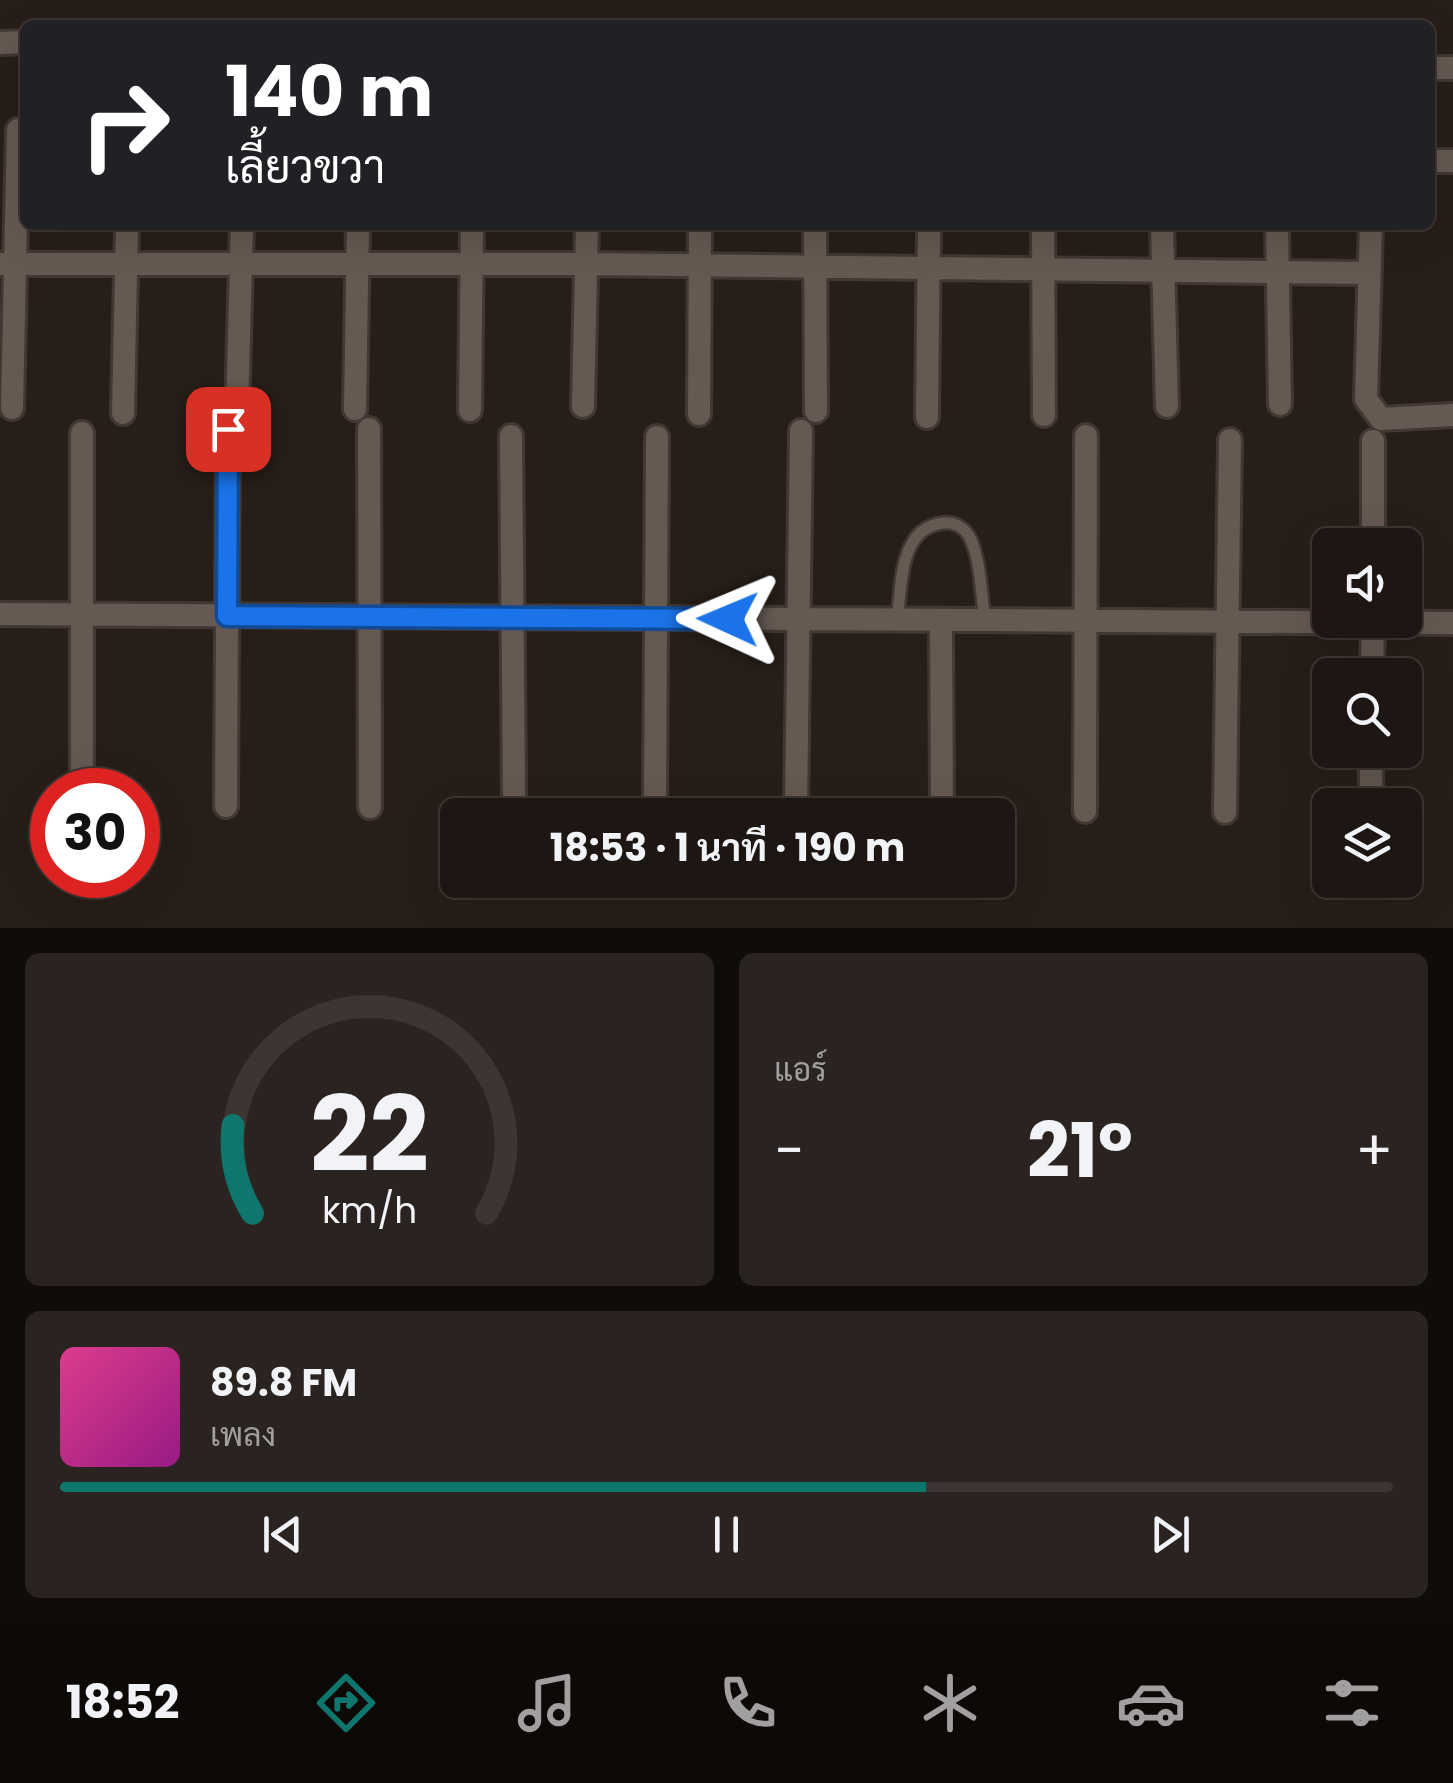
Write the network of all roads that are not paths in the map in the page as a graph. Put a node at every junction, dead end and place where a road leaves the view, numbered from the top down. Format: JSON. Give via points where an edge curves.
{"nodes":[{"id":1,"x":18,"y":130,"type":"dead end"},
{"id":2,"x":128,"y":230,"type":"edge"},
{"id":3,"x":242,"y":230,"type":"edge"},
{"id":4,"x":358,"y":230,"type":"edge"},
{"id":5,"x":472,"y":230,"type":"edge"},
{"id":6,"x":587,"y":230,"type":"edge"},
{"id":7,"x":700,"y":230,"type":"edge"},
{"id":8,"x":815,"y":230,"type":"edge"},
{"id":9,"x":929,"y":230,"type":"edge"},
{"id":10,"x":1042,"y":230,"type":"edge"},
{"id":11,"x":1162,"y":230,"type":"edge"},
{"id":12,"x":1276,"y":230,"type":"edge"},
{"id":13,"x":1370,"y":230,"type":"edge"},
{"id":14,"x":472,"y":264,"type":"junction"},
{"id":15,"x":586,"y":264,"type":"junction"},
{"id":16,"x":7,"y":265,"type":"edge"},
{"id":17,"x":127,"y":265,"type":"junction"},
{"id":18,"x":242,"y":265,"type":"junction"},
{"id":19,"x":358,"y":265,"type":"junction"},
{"id":20,"x":700,"y":267,"type":"junction"},
{"id":21,"x":816,"y":267,"type":"junction"},
{"id":22,"x":930,"y":270,"type":"junction"},
{"id":23,"x":1042,"y":270,"type":"junction"},
{"id":24,"x":1166,"y":272,"type":"junction"},
{"id":25,"x":1366,"y":273,"type":"junction"},
{"id":26,"x":1276,"y":274,"type":"junction"},
{"id":27,"x":1280,"y":404,"type":"dead end"},
{"id":28,"x":583,"y":406,"type":"dead end"},
{"id":29,"x":1167,"y":406,"type":"dead end"},
{"id":30,"x":12,"y":408,"type":"dead end"},
{"id":31,"x":355,"y":409,"type":"dead end"},
{"id":32,"x":470,"y":410,"type":"dead end"},
{"id":33,"x":816,"y":411,"type":"dead end"},
{"id":34,"x":122,"y":413,"type":"dead end"},
{"id":35,"x":699,"y":414,"type":"dead end"},
{"id":36,"x":1044,"y":415,"type":"dead end"},
{"id":37,"x":1453,"y":415,"type":"edge"},
{"id":38,"x":927,"y":417,"type":"dead end"},
{"id":39,"x":370,"y":429,"type":"dead end"},
{"id":40,"x":801,"y":432,"type":"dead end"},
{"id":41,"x":82,"y":433,"type":"dead end"},
{"id":42,"x":510,"y":436,"type":"dead end"},
{"id":43,"x":1086,"y":436,"type":"dead end"},
{"id":44,"x":657,"y":437,"type":"dead end"},
{"id":45,"x":1230,"y":440,"type":"dead end"},
{"id":46,"x":1372,"y":441,"type":"dead end"},
{"id":47,"x":1372,"y":528,"type":"edge"},
{"id":48,"x":0,"y":614,"type":"edge"},
{"id":49,"x":82,"y":615,"type":"junction"},
{"id":50,"x":227,"y":616,"type":"junction"},
{"id":51,"x":370,"y":617,"type":"junction"},
{"id":52,"x":514,"y":617,"type":"junction"},
{"id":53,"x":657,"y":618,"type":"junction"},
{"id":54,"x":800,"y":619,"type":"junction"},
{"id":55,"x":897,"y":620,"type":"junction"},
{"id":56,"x":941,"y":620,"type":"junction"},
{"id":57,"x":985,"y":620,"type":"junction"},
{"id":58,"x":1088,"y":621,"type":"junction"},
{"id":59,"x":1312,"y":621,"type":"edge"},
{"id":60,"x":1230,"y":622,"type":"junction"},
{"id":61,"x":1422,"y":622,"type":"edge"},
{"id":62,"x":1453,"y":623,"type":"edge"},
{"id":63,"x":82,"y":768,"type":"edge"},
{"id":64,"x":514,"y":795,"type":"dead end"},
{"id":65,"x":655,"y":798,"type":"edge"},
{"id":66,"x":796,"y":798,"type":"edge"},
{"id":67,"x":942,"y":798,"type":"edge"},
{"id":68,"x":226,"y":806,"type":"dead end"},
{"id":69,"x":370,"y":807,"type":"dead end"},
{"id":70,"x":1085,"y":811,"type":"dead end"},
{"id":71,"x":1225,"y":812,"type":"dead end"}],
"edges":[{"from":1,"to":16,"type":"street"},
{"from":2,"to":17,"type":"street"},
{"from":3,"to":18,"type":"street"},
{"from":4,"to":19,"type":"street"},
{"from":5,"to":14,"type":"street"},
{"from":6,"to":15,"type":"street"},
{"from":7,"to":20,"type":"street"},
{"from":8,"to":21,"type":"street"},
{"from":9,"to":22,"type":"street"},
{"from":10,"to":23,"type":"street"},
{"from":11,"to":24,"type":"street"},
{"from":12,"to":26,"type":"street"},
{"from":13,"to":25,"type":"street"},
{"from":14,"to":15,"type":"street"},
{"from":14,"to":19,"type":"street"},
{"from":14,"to":32,"type":"street"},
{"from":15,"to":20,"type":"street"},
{"from":15,"to":28,"type":"street"},
{"from":16,"to":17,"type":"street"},
{"from":16,"to":30,"type":"street"},
{"from":17,"to":18,"type":"street"},
{"from":17,"to":34,"type":"street"},
{"from":18,"to":19,"type":"street"},
{"from":18,"to":50,"type":"street"},
{"from":19,"to":31,"type":"street"},
{"from":20,"to":21,"type":"street"},
{"from":20,"to":35,"type":"street"},
{"from":21,"to":22,"type":"street"},
{"from":21,"to":33,"type":"street"},
{"from":22,"to":23,"type":"street"},
{"from":22,"to":38,"type":"street"},
{"from":23,"to":24,"type":"street"},
{"from":23,"to":36,"type":"street"},
{"from":24,"to":26,"type":"street"},
{"from":24,"to":29,"type":"street"},
{"from":25,"to":26,"type":"street"},
{"from":25,"to":37,"type":"street","via":[[1366,400],[1373,412],[1380,419]]},
{"from":26,"to":27,"type":"street"},
{"from":39,"to":51,"type":"street"},
{"from":40,"to":54,"type":"street"},
{"from":41,"to":49,"type":"street"},
{"from":42,"to":52,"type":"street"},
{"from":43,"to":58,"type":"street"},
{"from":44,"to":53,"type":"street"},
{"from":45,"to":60,"type":"street"},
{"from":46,"to":47,"type":"street"},
{"from":48,"to":49,"type":"street"},
{"from":49,"to":50,"type":"street"},
{"from":49,"to":63,"type":"street"},
{"from":50,"to":51,"type":"street"},
{"from":50,"to":68,"type":"street"},
{"from":51,"to":52,"type":"street"},
{"from":51,"to":69,"type":"street"},
{"from":52,"to":53,"type":"street"},
{"from":52,"to":64,"type":"street"},
{"from":53,"to":54,"type":"street"},
{"from":53,"to":65,"type":"street"},
{"from":54,"to":55,"type":"street"},
{"from":54,"to":66,"type":"street"},
{"from":55,"to":56,"type":"street"},
{"from":55,"to":57,"type":"lane","via":[[908,550],[927,526],[945,523],[968,535]]},
{"from":56,"to":57,"type":"street"},
{"from":56,"to":67,"type":"street"},
{"from":57,"to":58,"type":"street"},
{"from":58,"to":60,"type":"street"},
{"from":58,"to":70,"type":"street"},
{"from":59,"to":60,"type":"street"},
{"from":60,"to":71,"type":"street"},
{"from":61,"to":62,"type":"street"}]}
